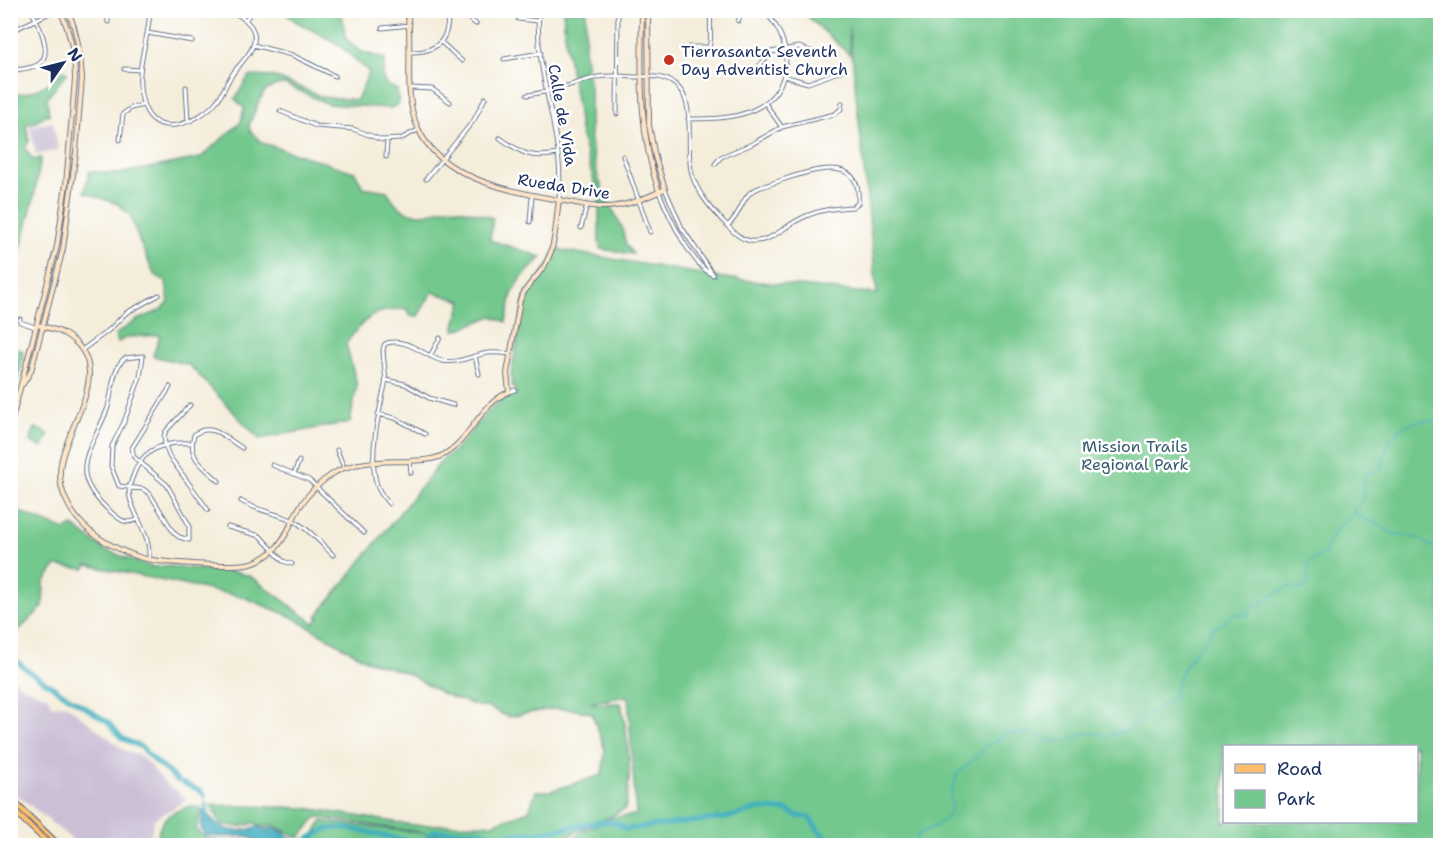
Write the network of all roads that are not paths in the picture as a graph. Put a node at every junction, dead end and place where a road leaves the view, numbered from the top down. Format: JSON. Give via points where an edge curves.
{"nodes":[{"id":1,"x":31,"y":10,"type":"edge"},
{"id":2,"x":58,"y":10,"type":"edge"},
{"id":3,"x":68,"y":10,"type":"edge"},
{"id":4,"x":108,"y":10,"type":"edge"},
{"id":5,"x":150,"y":10,"type":"edge"},
{"id":6,"x":225,"y":10,"type":"edge"},
{"id":7,"x":253,"y":10,"type":"edge"},
{"id":8,"x":407,"y":10,"type":"edge"},
{"id":9,"x":539,"y":10,"type":"edge"},
{"id":10,"x":618,"y":10,"type":"edge"},
{"id":11,"x":642,"y":10,"type":"edge"},
{"id":12,"x":648,"y":10,"type":"edge"},
{"id":13,"x":688,"y":10,"type":"edge"},
{"id":14,"x":743,"y":10,"type":"edge"},
{"id":15,"x":763,"y":10,"type":"edge"},
{"id":16,"x":711,"y":11,"type":"edge"},
{"id":17,"x":447,"y":13,"type":"edge"},
{"id":18,"x":36,"y":19,"type":"junction"},
{"id":19,"x":246,"y":19,"type":"junction"},
{"id":20,"x":518,"y":19,"type":"dead end"},
{"id":21,"x":538,"y":21,"type":"junction"},
{"id":22,"x":738,"y":21,"type":"dead end"},
{"id":23,"x":108,"y":22,"type":"dead end"},
{"id":24,"x":10,"y":24,"type":"edge"},
{"id":25,"x":476,"y":24,"type":"dead end"},
{"id":26,"x":410,"y":25,"type":"junction"},
{"id":27,"x":382,"y":28,"type":"dead end"},
{"id":28,"x":148,"y":33,"type":"junction"},
{"id":29,"x":192,"y":41,"type":"dead end"},
{"id":30,"x":441,"y":42,"type":"junction"},
{"id":31,"x":253,"y":45,"type":"junction"},
{"id":32,"x":689,"y":47,"type":"dead end"},
{"id":33,"x":786,"y":49,"type":"junction"},
{"id":34,"x":410,"y":52,"type":"junction"},
{"id":35,"x":541,"y":53,"type":"junction"},
{"id":36,"x":816,"y":53,"type":"dead end"},
{"id":37,"x":504,"y":59,"type":"dead end"},
{"id":38,"x":462,"y":62,"type":"dead end"},
{"id":39,"x":124,"y":69,"type":"dead end"},
{"id":40,"x":140,"y":70,"type":"junction"},
{"id":41,"x":10,"y":71,"type":"edge"},
{"id":42,"x":754,"y":71,"type":"dead end"},
{"id":43,"x":841,"y":71,"type":"dead end"},
{"id":44,"x":335,"y":76,"type":"dead end"},
{"id":45,"x":619,"y":76,"type":"junction"},
{"id":46,"x":784,"y":76,"type":"junction"},
{"id":47,"x":642,"y":77,"type":"junction"},
{"id":48,"x":648,"y":77,"type":"junction"},
{"id":49,"x":186,"y":87,"type":"dead end"},
{"id":50,"x":411,"y":88,"type":"junction"},
{"id":51,"x":547,"y":93,"type":"junction"},
{"id":52,"x":527,"y":95,"type":"dead end"},
{"id":53,"x":485,"y":98,"type":"dead end"},
{"id":54,"x":450,"y":102,"type":"dead end"},
{"id":55,"x":765,"y":103,"type":"junction"},
{"id":56,"x":842,"y":103,"type":"dead end"},
{"id":57,"x":144,"y":105,"type":"junction"},
{"id":58,"x":280,"y":111,"type":"dead end"},
{"id":59,"x":617,"y":114,"type":"dead end"},
{"id":60,"x":688,"y":118,"type":"junction"},
{"id":61,"x":189,"y":121,"type":"junction"},
{"id":62,"x":782,"y":127,"type":"junction"},
{"id":63,"x":418,"y":130,"type":"junction"},
{"id":64,"x":500,"y":138,"type":"dead end"},
{"id":65,"x":120,"y":140,"type":"dead end"},
{"id":66,"x":387,"y":140,"type":"junction"},
{"id":67,"x":558,"y":154,"type":"junction"},
{"id":68,"x":623,"y":156,"type":"dead end"},
{"id":69,"x":386,"y":157,"type":"dead end"},
{"id":70,"x":442,"y":160,"type":"junction"},
{"id":71,"x":715,"y":164,"type":"dead end"},
{"id":72,"x":67,"y":178,"type":"junction"},
{"id":73,"x":426,"y":179,"type":"dead end"},
{"id":74,"x":665,"y":189,"type":"junction"},
{"id":75,"x":659,"y":192,"type":"junction"},
{"id":76,"x":532,"y":196,"type":"junction"},
{"id":77,"x":560,"y":200,"type":"junction"},
{"id":78,"x":637,"y":200,"type":"junction"},
{"id":79,"x":70,"y":203,"type":"junction"},
{"id":80,"x":587,"y":205,"type":"junction"},
{"id":81,"x":530,"y":222,"type":"dead end"},
{"id":82,"x":727,"y":226,"type":"junction"},
{"id":83,"x":581,"y":228,"type":"dead end"},
{"id":84,"x":650,"y":232,"type":"dead end"},
{"id":85,"x":159,"y":295,"type":"dead end"},
{"id":86,"x":20,"y":319,"type":"dead end"},
{"id":87,"x":37,"y":326,"type":"junction"},
{"id":88,"x":43,"y":326,"type":"junction"},
{"id":89,"x":440,"y":339,"type":"dead end"},
{"id":90,"x":82,"y":350,"type":"junction"},
{"id":91,"x":510,"y":354,"type":"junction"},
{"id":92,"x":430,"y":356,"type":"junction"},
{"id":93,"x":475,"y":356,"type":"junction"},
{"id":94,"x":479,"y":374,"type":"dead end"},
{"id":95,"x":387,"y":380,"type":"junction"},
{"id":96,"x":21,"y":387,"type":"junction"},
{"id":97,"x":170,"y":387,"type":"dead end"},
{"id":98,"x":515,"y":390,"type":"dead end"},
{"id":99,"x":509,"y":392,"type":"junction"},
{"id":100,"x":190,"y":405,"type":"dead end"},
{"id":101,"x":453,"y":405,"type":"dead end"},
{"id":102,"x":378,"y":414,"type":"junction"},
{"id":103,"x":11,"y":423,"type":"edge"},
{"id":104,"x":425,"y":434,"type":"dead end"},
{"id":105,"x":192,"y":443,"type":"junction"},
{"id":106,"x":165,"y":445,"type":"junction"},
{"id":107,"x":242,"y":448,"type":"dead end"},
{"id":108,"x":337,"y":450,"type":"dead end"},
{"id":109,"x":410,"y":460,"type":"junction"},
{"id":110,"x":140,"y":461,"type":"junction"},
{"id":111,"x":299,"y":461,"type":"dead end"},
{"id":112,"x":374,"y":462,"type":"junction"},
{"id":113,"x":272,"y":465,"type":"dead end"},
{"id":114,"x":345,"y":469,"type":"junction"},
{"id":115,"x":411,"y":473,"type":"dead end"},
{"id":116,"x":294,"y":474,"type":"junction"},
{"id":117,"x":219,"y":481,"type":"dead end"},
{"id":118,"x":316,"y":486,"type":"junction"},
{"id":119,"x":130,"y":488,"type":"junction"},
{"id":120,"x":241,"y":501,"type":"dead end"},
{"id":121,"x":388,"y":504,"type":"dead end"},
{"id":122,"x":208,"y":510,"type":"dead end"},
{"id":123,"x":139,"y":519,"type":"junction"},
{"id":124,"x":293,"y":521,"type":"junction"},
{"id":125,"x":228,"y":527,"type":"dead end"},
{"id":126,"x":364,"y":533,"type":"dead end"},
{"id":127,"x":274,"y":550,"type":"junction"},
{"id":128,"x":333,"y":555,"type":"dead end"},
{"id":129,"x":149,"y":559,"type":"junction"},
{"id":130,"x":292,"y":564,"type":"dead end"},
{"id":131,"x":10,"y":798,"type":"edge"},
{"id":132,"x":10,"y":807,"type":"edge"},
{"id":133,"x":50,"y":845,"type":"edge"},
{"id":134,"x":60,"y":846,"type":"edge"}],
"edges":[{"from":1,"to":18,"type":"street"},
{"from":2,"to":18,"type":"street"},
{"from":2,"to":72,"type":"street","via":[[69,34],[75,63]]},
{"from":3,"to":79,"type":"street","via":[[76,31],[82,78]]},
{"from":4,"to":23,"type":"street"},
{"from":5,"to":28,"type":"street"},
{"from":6,"to":19,"type":"street"},
{"from":7,"to":19,"type":"street"},
{"from":8,"to":26,"type":"street","name":"Rueda Drive"},
{"from":9,"to":21,"type":"street","name":"Calle de Vida"},
{"from":10,"to":45,"type":"street"},
{"from":11,"to":47,"type":"street"},
{"from":12,"to":48,"type":"street"},
{"from":13,"to":16,"type":"street"},
{"from":14,"to":22,"type":"street"},
{"from":15,"to":33,"type":"street","via":[[778,29]]},
{"from":16,"to":32,"type":"street","via":[[711,44]]},
{"from":17,"to":25,"type":"street","via":[[462,14]]},
{"from":17,"to":30,"type":"street","via":[[447,29]]},
{"from":18,"to":24,"type":"street","via":[[18,28]]},
{"from":18,"to":41,"type":"street","via":[[46,49],[44,57],[36,66]]},
{"from":19,"to":31,"type":"street","via":[[252,28]]},
{"from":20,"to":21,"type":"street"},
{"from":21,"to":35,"type":"street","name":"Calle de Vida"},
{"from":26,"to":27,"type":"street"},
{"from":26,"to":34,"type":"street","name":"Rueda Drive"},
{"from":28,"to":29,"type":"street"},
{"from":28,"to":40,"type":"street"},
{"from":30,"to":34,"type":"street","via":[[432,49]]},
{"from":30,"to":38,"type":"street"},
{"from":31,"to":44,"type":"street","via":[[292,55]]},
{"from":31,"to":61,"type":"street","via":[[218,100],[208,111]]},
{"from":33,"to":36,"type":"street","via":[[799,47]]},
{"from":33,"to":42,"type":"street","via":[[771,52]]},
{"from":33,"to":46,"type":"street"},
{"from":34,"to":50,"type":"street","name":"Rueda Drive"},
{"from":35,"to":37,"type":"street"},
{"from":35,"to":51,"type":"street","name":"Calle de Vida"},
{"from":39,"to":40,"type":"street"},
{"from":40,"to":57,"type":"street"},
{"from":43,"to":46,"type":"street","via":[[808,83]]},
{"from":45,"to":47,"type":"street"},
{"from":45,"to":51,"type":"street","via":[[600,77]]},
{"from":45,"to":59,"type":"street"},
{"from":46,"to":55,"type":"street","via":[[777,92]]},
{"from":47,"to":48,"type":"street"},
{"from":47,"to":75,"type":"street","via":[[643,125]]},
{"from":48,"to":60,"type":"street","via":[[675,83],[686,100]]},
{"from":48,"to":74,"type":"street","via":[[649,124]]},
{"from":49,"to":61,"type":"street"},
{"from":50,"to":54,"type":"street","via":[[432,89]]},
{"from":50,"to":63,"type":"street","name":"Rueda Drive"},
{"from":51,"to":52,"type":"street"},
{"from":51,"to":67,"type":"street","name":"Calle de Vida"},
{"from":53,"to":70,"type":"street","via":[[474,120]]},
{"from":55,"to":60,"type":"street","via":[[748,112]]},
{"from":55,"to":62,"type":"street"},
{"from":56,"to":62,"type":"street","via":[[835,114]]},
{"from":57,"to":61,"type":"street","via":[[151,117],[162,124],[178,126]]},
{"from":57,"to":65,"type":"street","via":[[123,114]]},
{"from":58,"to":66,"type":"street","via":[[316,126],[353,129]]},
{"from":60,"to":82,"type":"street","via":[[693,176],[706,203]]},
{"from":62,"to":71,"type":"street","via":[[721,157]]},
{"from":63,"to":66,"type":"street"},
{"from":63,"to":70,"type":"street","name":"Rueda Drive"},
{"from":64,"to":67,"type":"street","via":[[529,156]]},
{"from":66,"to":69,"type":"street"},
{"from":67,"to":77,"type":"street","name":"Calle de Vida"},
{"from":68,"to":78,"type":"street"},
{"from":70,"to":73,"type":"street"},
{"from":70,"to":76,"type":"street","name":"Rueda Drive","via":[[459,171]]},
{"from":72,"to":79,"type":"street"},
{"from":72,"to":87,"type":"street","via":[[57,246]]},
{"from":74,"to":75,"type":"street","name":"Rueda Drive"},
{"from":74,"to":75,"type":"street","via":[[682,228],[713,275],[685,243]]},
{"from":75,"to":78,"type":"street","name":"Rueda Drive"},
{"from":76,"to":77,"type":"street","name":"Rueda Drive"},
{"from":76,"to":81,"type":"street"},
{"from":77,"to":80,"type":"street","name":"Rueda Drive"},
{"from":77,"to":91,"type":"street","name":"Calle de Vida","via":[[548,261],[524,289]]},
{"from":78,"to":80,"type":"street","name":"Rueda Drive","via":[[613,207]]},
{"from":78,"to":84,"type":"street"},
{"from":79,"to":88,"type":"street"},
{"from":80,"to":83,"type":"street"},
{"from":82,"to":82,"type":"street","via":[[752,192],[807,173],[837,169],[848,173],[858,185],[858,200],[853,207],[803,217],[768,239],[748,240]]},
{"from":85,"to":90,"type":"street","via":[[126,313]]},
{"from":86,"to":87,"type":"street"},
{"from":87,"to":88,"type":"street"},
{"from":87,"to":96,"type":"street"},
{"from":88,"to":90,"type":"street","via":[[63,333]]},
{"from":88,"to":96,"type":"street","via":[[31,371]]},
{"from":89,"to":92,"type":"street"},
{"from":90,"to":129,"type":"street","via":[[89,377],[87,392],[64,450],[60,466],[62,488],[69,507],[88,530],[105,542]]},
{"from":91,"to":93,"type":"street"},
{"from":91,"to":99,"type":"street","name":"Calle de Vida"},
{"from":92,"to":93,"type":"street","via":[[446,362]]},
{"from":92,"to":95,"type":"street","via":[[403,343],[387,343],[382,349]]},
{"from":93,"to":94,"type":"street"},
{"from":95,"to":101,"type":"street"},
{"from":95,"to":102,"type":"street"},
{"from":96,"to":103,"type":"street"},
{"from":97,"to":110,"type":"street","via":[[133,444],[133,454]]},
{"from":98,"to":99,"type":"street"},
{"from":99,"to":109,"type":"street","via":[[490,403],[449,451],[429,460]]},
{"from":100,"to":106,"type":"street","via":[[166,431]]},
{"from":102,"to":104,"type":"street"},
{"from":102,"to":112,"type":"street"},
{"from":105,"to":106,"type":"street"},
{"from":105,"to":107,"type":"street","via":[[194,435],[205,429]]},
{"from":105,"to":117,"type":"street","via":[[194,456]]},
{"from":106,"to":110,"type":"street"},
{"from":106,"to":122,"type":"street"},
{"from":108,"to":114,"type":"street"},
{"from":109,"to":112,"type":"street"},
{"from":109,"to":115,"type":"street"},
{"from":110,"to":119,"type":"street"},
{"from":110,"to":119,"type":"street","via":[[167,485],[189,525],[189,540],[174,533],[150,494]]},
{"from":111,"to":116,"type":"street"},
{"from":112,"to":114,"type":"street"},
{"from":112,"to":121,"type":"street","via":[[377,486]]},
{"from":113,"to":116,"type":"street"},
{"from":114,"to":118,"type":"street"},
{"from":116,"to":118,"type":"street"},
{"from":118,"to":124,"type":"street"},
{"from":118,"to":126,"type":"street"},
{"from":119,"to":123,"type":"street"},
{"from":119,"to":123,"type":"street","via":[[119,486],[111,459],[114,440],[140,377],[143,356],[125,358],[117,369],[107,409],[85,465],[88,485],[99,501],[122,521],[131,523]]},
{"from":120,"to":124,"type":"street"},
{"from":123,"to":129,"type":"street","via":[[148,539]]},
{"from":124,"to":127,"type":"street"},
{"from":124,"to":128,"type":"street"},
{"from":125,"to":127,"type":"street","via":[[260,536]]},
{"from":127,"to":129,"type":"street","via":[[244,565]]},
{"from":127,"to":130,"type":"street","via":[[283,561]]},
{"from":131,"to":134,"type":"main road"},
{"from":132,"to":133,"type":"main road"}]}
